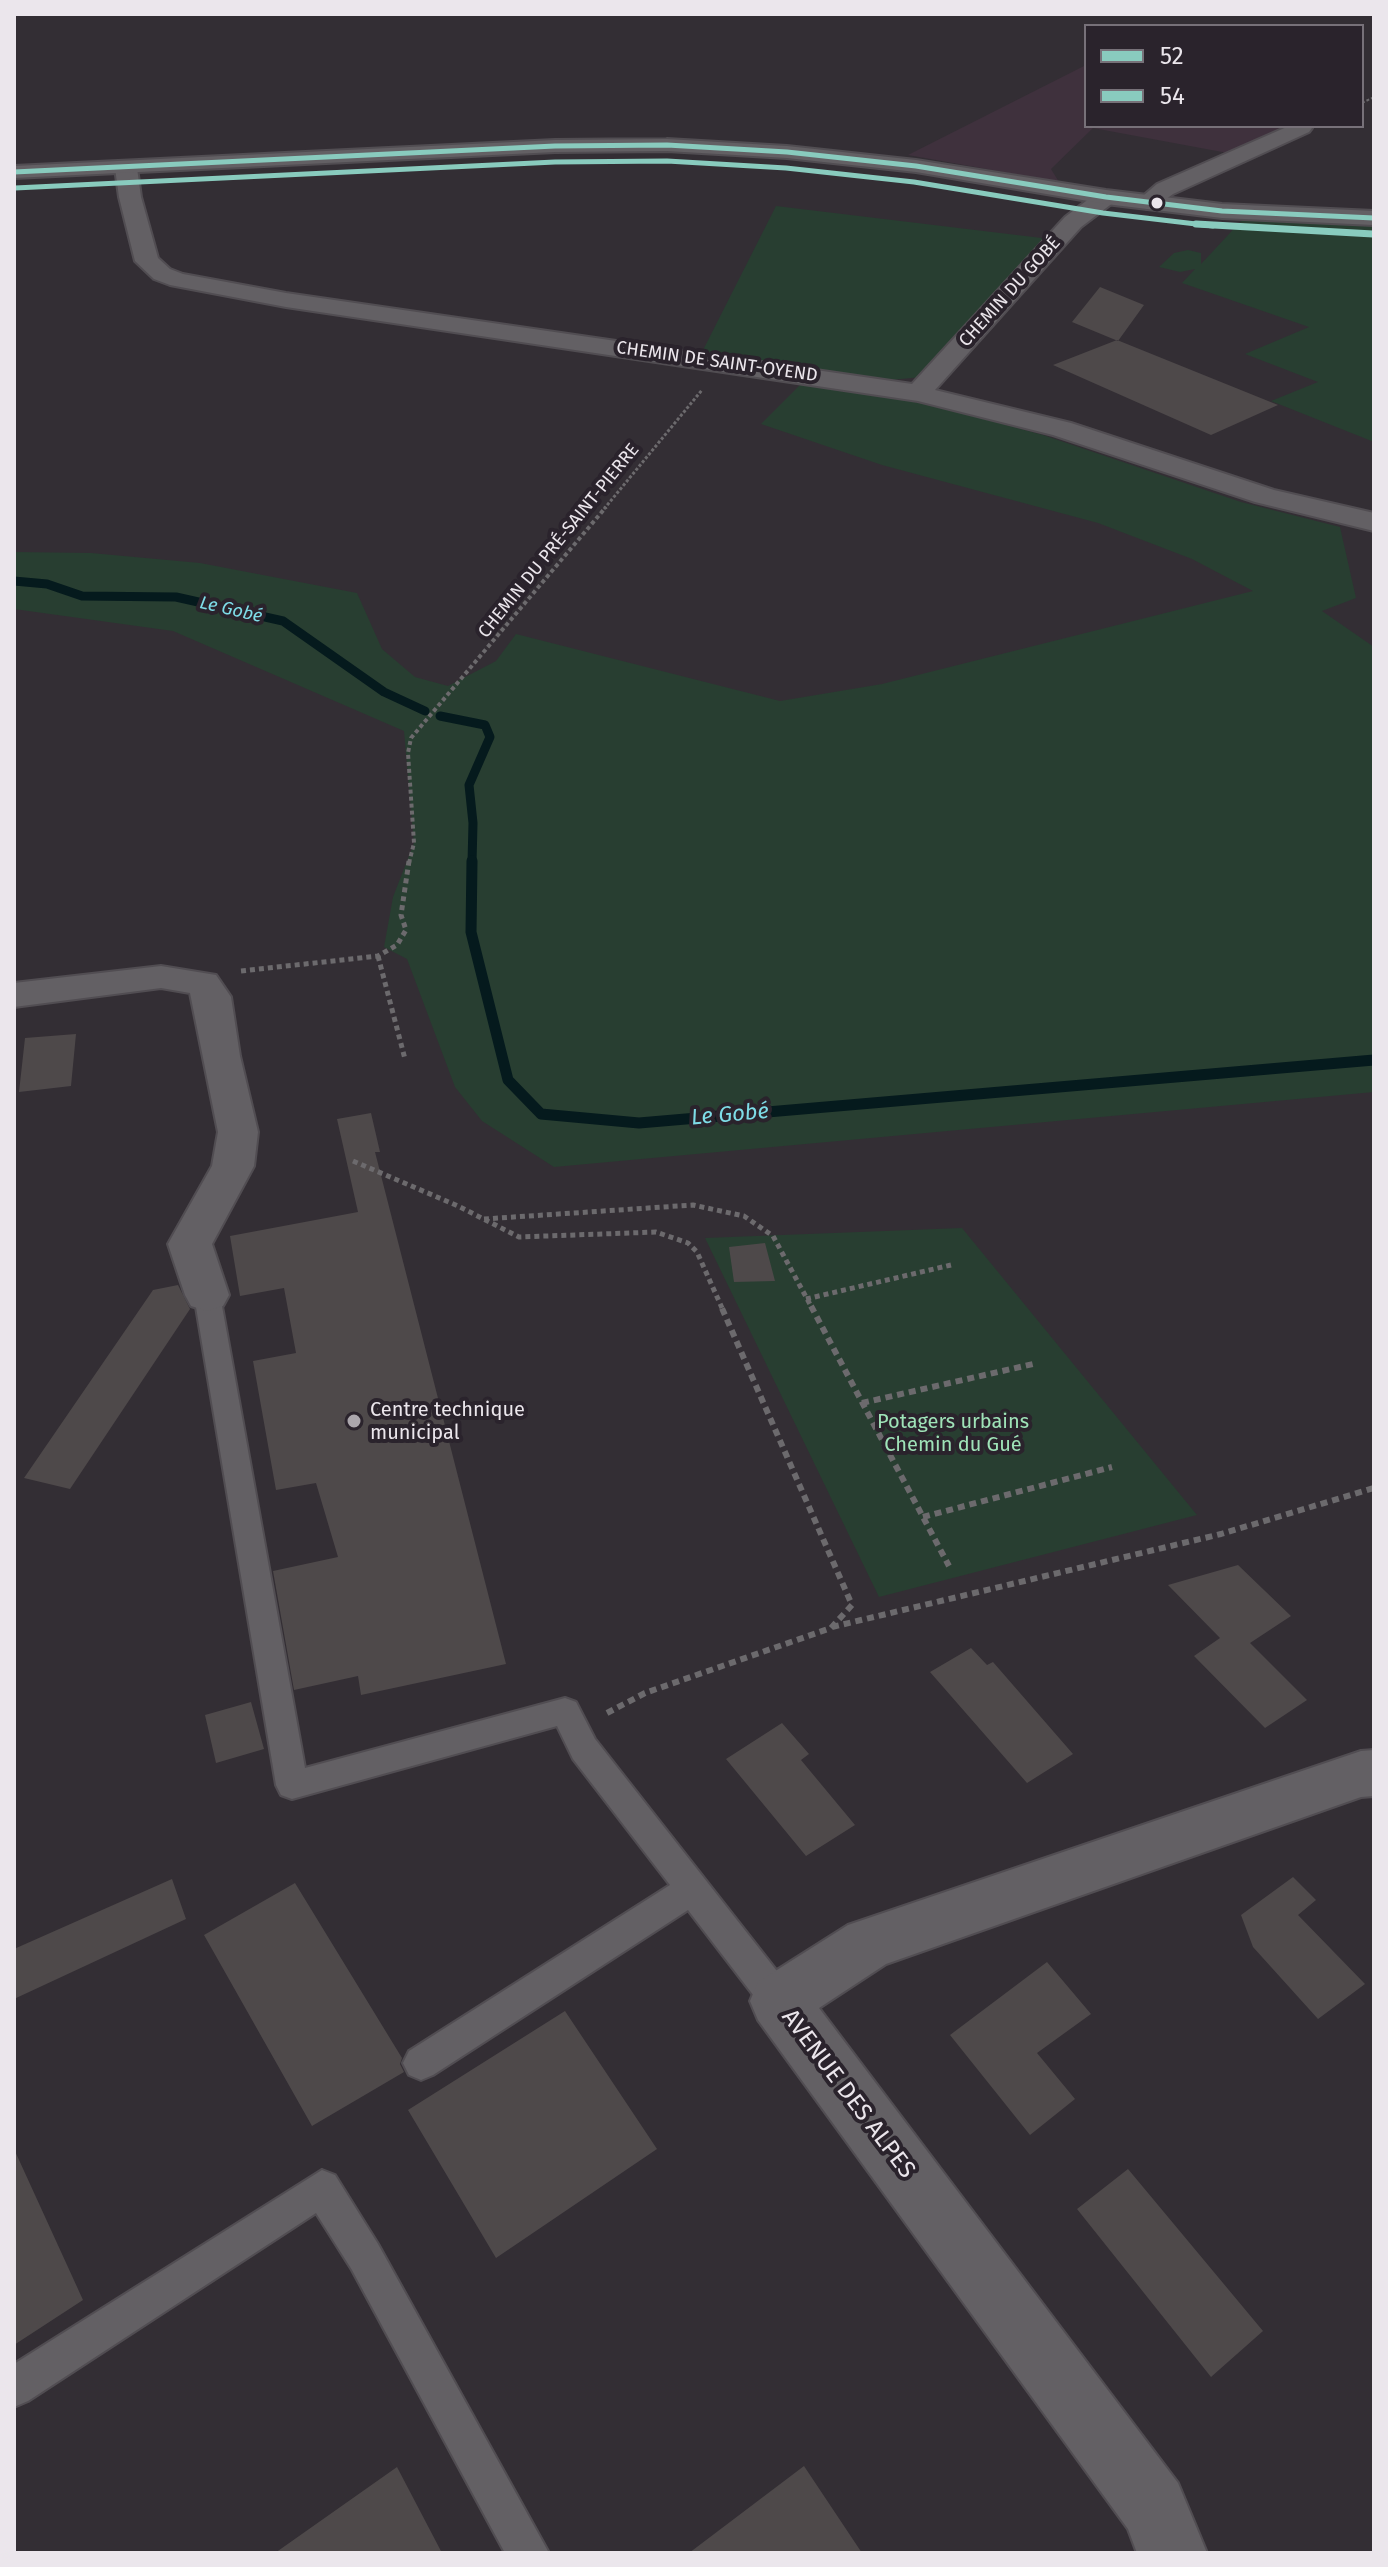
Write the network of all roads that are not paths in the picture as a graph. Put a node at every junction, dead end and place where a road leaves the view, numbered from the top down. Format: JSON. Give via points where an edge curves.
{"nodes":[{"id":1,"x":1302,"y":128,"type":"dead end"},
{"id":2,"x":126,"y":168,"type":"junction"},
{"id":3,"x":14,"y":172,"type":"edge"},
{"id":4,"x":1106,"y":197,"type":"junction"},
{"id":5,"x":1147,"y":202,"type":"junction"},
{"id":6,"x":1374,"y":218,"type":"edge"},
{"id":7,"x":918,"y":393,"type":"junction"},
{"id":8,"x":1374,"y":522,"type":"edge"},
{"id":9,"x":14,"y":995,"type":"edge"},
{"id":10,"x":207,"y":1295,"type":"joint"},
{"id":11,"x":1374,"y":1773,"type":"edge"},
{"id":12,"x":692,"y":1889,"type":"junction"},
{"id":13,"x":779,"y":2001,"type":"junction"},
{"id":14,"x":421,"y":2063,"type":"dead end"},
{"id":15,"x":14,"y":2387,"type":"edge"},
{"id":16,"x":528,"y":2553,"type":"edge"},
{"id":17,"x":1172,"y":2553,"type":"edge"}],
"edges":[{"from":1,"to":5,"type":"street"},
{"from":2,"to":3,"type":"street"},
{"from":2,"to":4,"type":"street","via":[[667,145],[868,160]]},
{"from":2,"to":7,"type":"street","name":"CHEMIN DE SAINT-OYEND","via":[[147,261],[178,280],[720,369]]},
{"from":4,"to":5,"type":"street"},
{"from":4,"to":7,"type":"street","name":"CHEMIN DU GOBÉ","via":[[1073,222]]},
{"from":5,"to":6,"type":"street"},
{"from":7,"to":8,"type":"street","name":"CHEMIN DE SAINT-OYEND","via":[[1062,429],[1265,496]]},
{"from":9,"to":10,"type":"street","via":[[161,977],[203,983],[212,997],[238,1132],[233,1166],[190,1244]]},
{"from":10,"to":12,"type":"lane","via":[[292,1785],[565,1711],[601,1773]]},
{"from":11,"to":13,"type":"street","name":"AVENUE DES ALPES","via":[[868,1944]]},
{"from":12,"to":13,"type":"lane"},
{"from":12,"to":14,"type":"lane"},
{"from":13,"to":17,"type":"street","name":"AVENUE DES ALPES","via":[[1154,2507]]},
{"from":15,"to":16,"type":"lane","via":[[322,2188]]}]}
